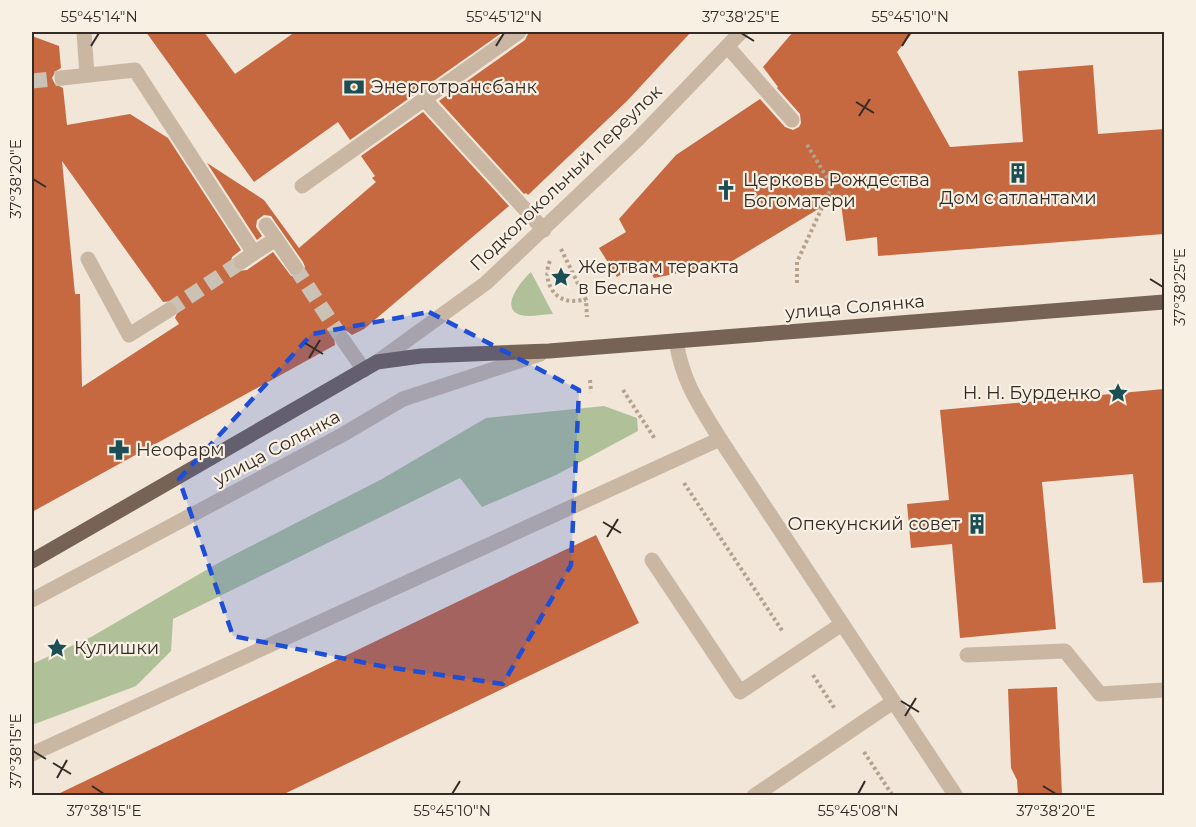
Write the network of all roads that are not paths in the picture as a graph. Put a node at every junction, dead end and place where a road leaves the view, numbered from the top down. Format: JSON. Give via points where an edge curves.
{"nodes":[{"id":1,"x":84,"y":32,"type":"edge"},
{"id":2,"x":519,"y":32,"type":"edge"},
{"id":3,"x":741,"y":32,"type":"edge"},
{"id":4,"x":728,"y":47,"type":"junction"},
{"id":5,"x":87,"y":75,"type":"junction"},
{"id":6,"x":62,"y":78,"type":"tunnel mouth"},
{"id":7,"x":424,"y":99,"type":"junction"},
{"id":8,"x":792,"y":120,"type":"road end"},
{"id":9,"x":302,"y":186,"type":"dead end"},
{"id":10,"x":266,"y":225,"type":"dead end"},
{"id":11,"x":544,"y":230,"type":"junction"},
{"id":12,"x":276,"y":239,"type":"junction"},
{"id":13,"x":254,"y":254,"type":"junction"},
{"id":14,"x":88,"y":259,"type":"dead end"},
{"id":15,"x":241,"y":262,"type":"tunnel mouth"},
{"id":16,"x":295,"y":267,"type":"tunnel mouth"},
{"id":17,"x":1164,"y":302,"type":"edge"},
{"id":18,"x":169,"y":310,"type":"tunnel mouth"},
{"id":19,"x":343,"y":340,"type":"tunnel mouth"},
{"id":20,"x":676,"y":341,"type":"junction"},
{"id":21,"x":549,"y":351,"type":"junction"},
{"id":22,"x":370,"y":366,"type":"junction"},
{"id":23,"x":720,"y":439,"type":"junction"},
{"id":24,"x":652,"y":560,"type":"dead end"},
{"id":25,"x":32,"y":561,"type":"edge"},
{"id":26,"x":32,"y":600,"type":"edge"},
{"id":27,"x":842,"y":624,"type":"junction"},
{"id":28,"x":967,"y":655,"type":"dead end"},
{"id":29,"x":1164,"y":690,"type":"edge"},
{"id":30,"x":893,"y":702,"type":"junction"},
{"id":31,"x":32,"y":754,"type":"edge"},
{"id":32,"x":754,"y":795,"type":"edge"},
{"id":33,"x":956,"y":795,"type":"edge"}],
"edges":[{"from":1,"to":5,"type":"street"},
{"from":2,"to":7,"type":"street"},
{"from":3,"to":4,"type":"street","name":"Подколокольный переулок"},
{"from":4,"to":8,"type":"street"},
{"from":4,"to":11,"type":"street","name":"Подколокольный переулок"},
{"from":5,"to":6,"type":"street"},
{"from":5,"to":13,"type":"street","via":[[135,70]]},
{"from":7,"to":9,"type":"street"},
{"from":7,"to":11,"type":"street"},
{"from":10,"to":12,"type":"street"},
{"from":11,"to":22,"type":"street","name":"Подколокольный переулок","via":[[486,283]]},
{"from":12,"to":13,"type":"street"},
{"from":12,"to":16,"type":"street"},
{"from":13,"to":15,"type":"street"},
{"from":14,"to":18,"type":"street","via":[[129,335]]},
{"from":17,"to":20,"type":"main road","name":"улица Солянка"},
{"from":19,"to":22,"type":"street"},
{"from":20,"to":21,"type":"main road","name":"улица Солянка"},
{"from":20,"to":23,"type":"street","via":[[688,385]]},
{"from":21,"to":22,"type":"main road","name":"улица Солянка","via":[[421,356]]},
{"from":21,"to":26,"type":"street","name":"улица Солянка","via":[[403,399]]},
{"from":22,"to":25,"type":"main road","name":"улица Солянка"},
{"from":23,"to":27,"type":"street"},
{"from":23,"to":31,"type":"street"},
{"from":24,"to":27,"type":"street","via":[[740,692]]},
{"from":27,"to":30,"type":"street"},
{"from":28,"to":29,"type":"street","via":[[1065,651],[1100,694]]},
{"from":30,"to":32,"type":"street"},
{"from":30,"to":33,"type":"street"}]}
